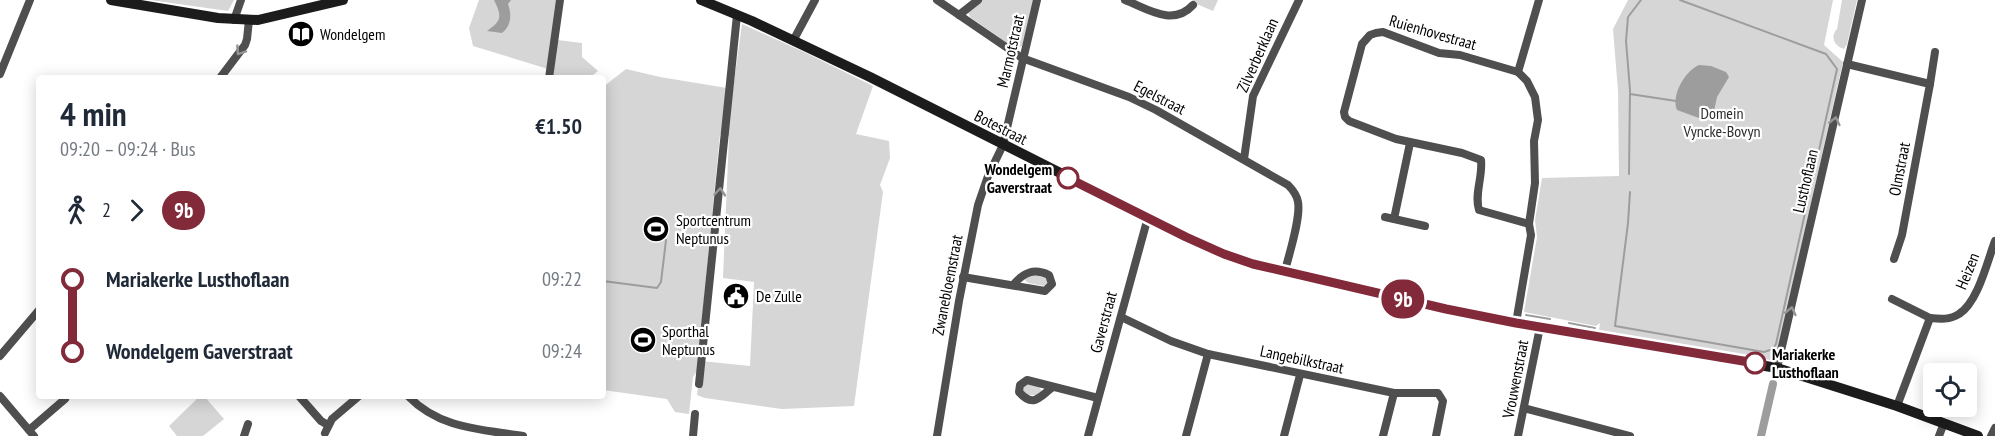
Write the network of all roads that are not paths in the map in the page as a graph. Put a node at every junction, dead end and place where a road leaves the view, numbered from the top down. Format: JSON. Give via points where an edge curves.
{"nodes":[{"id":1,"x":30,"y":0,"type":"edge"},
{"id":2,"x":111,"y":0,"type":"edge"},
{"id":3,"x":241,"y":0,"type":"edge"},
{"id":4,"x":343,"y":0,"type":"edge"},
{"id":5,"x":560,"y":0,"type":"edge"},
{"id":6,"x":701,"y":0,"type":"edge"},
{"id":7,"x":815,"y":0,"type":"edge"},
{"id":8,"x":937,"y":0,"type":"edge"},
{"id":9,"x":978,"y":0,"type":"edge"},
{"id":10,"x":1037,"y":0,"type":"edge"},
{"id":11,"x":1125,"y":0,"type":"edge"},
{"id":12,"x":1299,"y":0,"type":"edge"},
{"id":13,"x":1539,"y":0,"type":"edge"},
{"id":14,"x":1862,"y":0,"type":"edge"},
{"id":15,"x":1192,"y":5,"type":"dead end"},
{"id":16,"x":737,"y":15,"type":"junction"},
{"id":17,"x":959,"y":15,"type":"junction"},
{"id":18,"x":234,"y":20,"type":"junction"},
{"id":19,"x":249,"y":20,"type":"junction"},
{"id":20,"x":793,"y":41,"type":"junction"},
{"id":21,"x":1935,"y":52,"type":"dead end"},
{"id":22,"x":1022,"y":58,"type":"junction"},
{"id":23,"x":1848,"y":64,"type":"junction"},
{"id":24,"x":1518,"y":72,"type":"junction"},
{"id":25,"x":0,"y":74,"type":"edge"},
{"id":26,"x":222,"y":75,"type":"edge"},
{"id":27,"x":549,"y":75,"type":"edge"},
{"id":28,"x":1930,"y":84,"type":"junction"},
{"id":29,"x":1410,"y":143,"type":"junction"},
{"id":30,"x":1003,"y":145,"type":"junction"},
{"id":31,"x":1244,"y":159,"type":"junction"},
{"id":32,"x":1148,"y":217,"type":"junction"},
{"id":33,"x":1529,"y":224,"type":"junction"},
{"id":34,"x":1425,"y":226,"type":"dead end"},
{"id":35,"x":1995,"y":241,"type":"edge"},
{"id":36,"x":1894,"y":259,"type":"dead end"},
{"id":37,"x":1285,"y":271,"type":"junction"},
{"id":38,"x":963,"y":277,"type":"junction"},
{"id":39,"x":1013,"y":285,"type":"dead end"},
{"id":40,"x":1892,"y":299,"type":"dead end"},
{"id":41,"x":36,"y":314,"type":"edge"},
{"id":42,"x":1121,"y":317,"type":"junction"},
{"id":43,"x":1930,"y":318,"type":"junction"},
{"id":44,"x":1516,"y":323,"type":"junction"},
{"id":45,"x":1540,"y":327,"type":"junction"},
{"id":46,"x":1208,"y":354,"type":"junction"},
{"id":47,"x":0,"y":356,"type":"edge"},
{"id":48,"x":1777,"y":368,"type":"junction"},
{"id":49,"x":1300,"y":375,"type":"junction"},
{"id":50,"x":699,"y":384,"type":"dead end"},
{"id":51,"x":1053,"y":387,"type":"dead end"},
{"id":52,"x":1394,"y":393,"type":"junction"},
{"id":53,"x":0,"y":396,"type":"edge"},
{"id":54,"x":1098,"y":398,"type":"junction"},
{"id":55,"x":65,"y":399,"type":"dead end"},
{"id":56,"x":302,"y":399,"type":"edge"},
{"id":57,"x":356,"y":399,"type":"edge"},
{"id":58,"x":411,"y":399,"type":"edge"},
{"id":59,"x":1897,"y":406,"type":"junction"},
{"id":60,"x":1524,"y":408,"type":"junction"},
{"id":61,"x":695,"y":414,"type":"dead end"},
{"id":62,"x":1944,"y":423,"type":"junction"},
{"id":63,"x":248,"y":424,"type":"dead end"},
{"id":64,"x":1995,"y":428,"type":"edge"},
{"id":65,"x":31,"y":433,"type":"edge"},
{"id":66,"x":325,"y":433,"type":"edge"},
{"id":67,"x":1603,"y":433,"type":"edge"},
{"id":68,"x":244,"y":436,"type":"edge"},
{"id":69,"x":523,"y":436,"type":"edge"},
{"id":70,"x":693,"y":436,"type":"edge"},
{"id":71,"x":937,"y":436,"type":"edge"},
{"id":72,"x":1088,"y":436,"type":"edge"},
{"id":73,"x":1186,"y":436,"type":"edge"},
{"id":74,"x":1284,"y":436,"type":"edge"},
{"id":75,"x":1383,"y":436,"type":"edge"},
{"id":76,"x":1436,"y":436,"type":"edge"},
{"id":77,"x":1518,"y":436,"type":"edge"},
{"id":78,"x":1630,"y":436,"type":"edge"},
{"id":79,"x":1939,"y":436,"type":"edge"},
{"id":80,"x":1978,"y":436,"type":"edge"},
{"id":81,"x":1991,"y":436,"type":"edge"}],
"edges":[{"from":1,"to":25,"type":"street"},
{"from":2,"to":18,"type":"street"},
{"from":3,"to":18,"type":"street"},
{"from":4,"to":19,"type":"street"},
{"from":5,"to":27,"type":"street"},
{"from":6,"to":16,"type":"street","name":"Botestraat"},
{"from":7,"to":20,"type":"street"},
{"from":8,"to":17,"type":"street","name":"Egelstraat"},
{"from":9,"to":17,"type":"street"},
{"from":10,"to":22,"type":"street","name":"Marmotstraat"},
{"from":11,"to":15,"type":"street","via":[[1172,17],[1184,15]]},
{"from":12,"to":31,"type":"street","name":"Zilverberklaan","via":[[1253,96]]},
{"from":13,"to":24,"type":"street"},
{"from":14,"to":23,"type":"street","name":"Lusthoflaan"},
{"from":16,"to":20,"type":"street","name":"Botestraat"},
{"from":50,"to":16,"type":"street","one_way":true},
{"from":17,"to":22,"type":"street","name":"Egelstraat"},
{"from":18,"to":19,"type":"street"},
{"from":19,"to":26,"type":"street","one_way":true,"via":[[245,45]]},
{"from":20,"to":30,"type":"street","name":"Botestraat"},
{"from":21,"to":28,"type":"street","name":"Olmstraat"},
{"from":22,"to":30,"type":"street","name":"Marmotstraat"},
{"from":22,"to":31,"type":"street","name":"Egelstraat","via":[[1129,97]]},
{"from":23,"to":28,"type":"street"},
{"from":48,"to":23,"type":"street","name":"Lusthoflaan","one_way":true},
{"from":24,"to":29,"type":"street","name":"Ruienhovestraat","via":[[1439,53],[1383,32],[1370,35],[1362,44],[1345,117]]},
{"from":24,"to":33,"type":"street","via":[[1535,97],[1538,120]]},
{"from":28,"to":36,"type":"street","name":"Olmstraat","via":[[1902,235]]},
{"from":29,"to":33,"type":"street","name":"Ruienhovestraat","via":[[1480,159],[1479,210]]},
{"from":29,"to":34,"type":"street","via":[[1389,218]]},
{"from":30,"to":32,"type":"street","name":"Botestraat"},
{"from":30,"to":38,"type":"street","name":"Zwanebloemstraat","via":[[978,205]]},
{"from":31,"to":37,"type":"street","name":"Egelstraat","via":[[1295,193],[1297,215]]},
{"from":32,"to":37,"type":"street","name":"Botestraat","via":[[1224,254]]},
{"from":32,"to":42,"type":"street","name":"Gaverstraat"},
{"from":33,"to":44,"type":"street","via":[[1531,235]]},
{"from":35,"to":43,"type":"street","name":"Heizen","via":[[1970,304],[1958,315]]},
{"from":37,"to":44,"type":"street","name":"Botestraat"},
{"from":38,"to":39,"type":"street"},
{"from":38,"to":71,"type":"street","name":"Zwanebloemstraat"},
{"from":40,"to":43,"type":"street"},
{"from":41,"to":47,"type":"street"},
{"from":42,"to":46,"type":"street","name":"Langebilkstraat"},
{"from":42,"to":54,"type":"street","name":"Gaverstraat"},
{"from":43,"to":59,"type":"street"},
{"from":44,"to":45,"type":"street","name":"Botestraat"},
{"from":45,"to":48,"type":"street","name":"Botestraat"},
{"from":45,"to":60,"type":"street","name":"Vrouwenstraat"},
{"from":46,"to":49,"type":"street","name":"Langebilkstraat"},
{"from":46,"to":73,"type":"street"},
{"from":48,"to":59,"type":"street","name":"Botestraat"},
{"from":49,"to":52,"type":"street","name":"Langebilkstraat"},
{"from":49,"to":74,"type":"street"},
{"from":51,"to":54,"type":"street"},
{"from":52,"to":75,"type":"street"},
{"from":52,"to":76,"type":"street","name":"Langebilkstraat","via":[[1442,396]]},
{"from":53,"to":65,"type":"street"},
{"from":54,"to":72,"type":"street","name":"Gaverstraat"},
{"from":55,"to":65,"type":"street"},
{"from":56,"to":66,"type":"street","via":[[321,421]]},
{"from":57,"to":66,"type":"street"},
{"from":58,"to":69,"type":"street","via":[[441,421]]},
{"from":59,"to":62,"type":"street","name":"Botestraat"},
{"from":60,"to":67,"type":"street"},
{"from":60,"to":77,"type":"street","name":"Vrouwenstraat"},
{"from":61,"to":70,"type":"street"},
{"from":62,"to":79,"type":"street"},
{"from":62,"to":80,"type":"street","name":"Botestraat"},
{"from":63,"to":68,"type":"street"},
{"from":64,"to":81,"type":"street"},
{"from":67,"to":78,"type":"street"}]}
